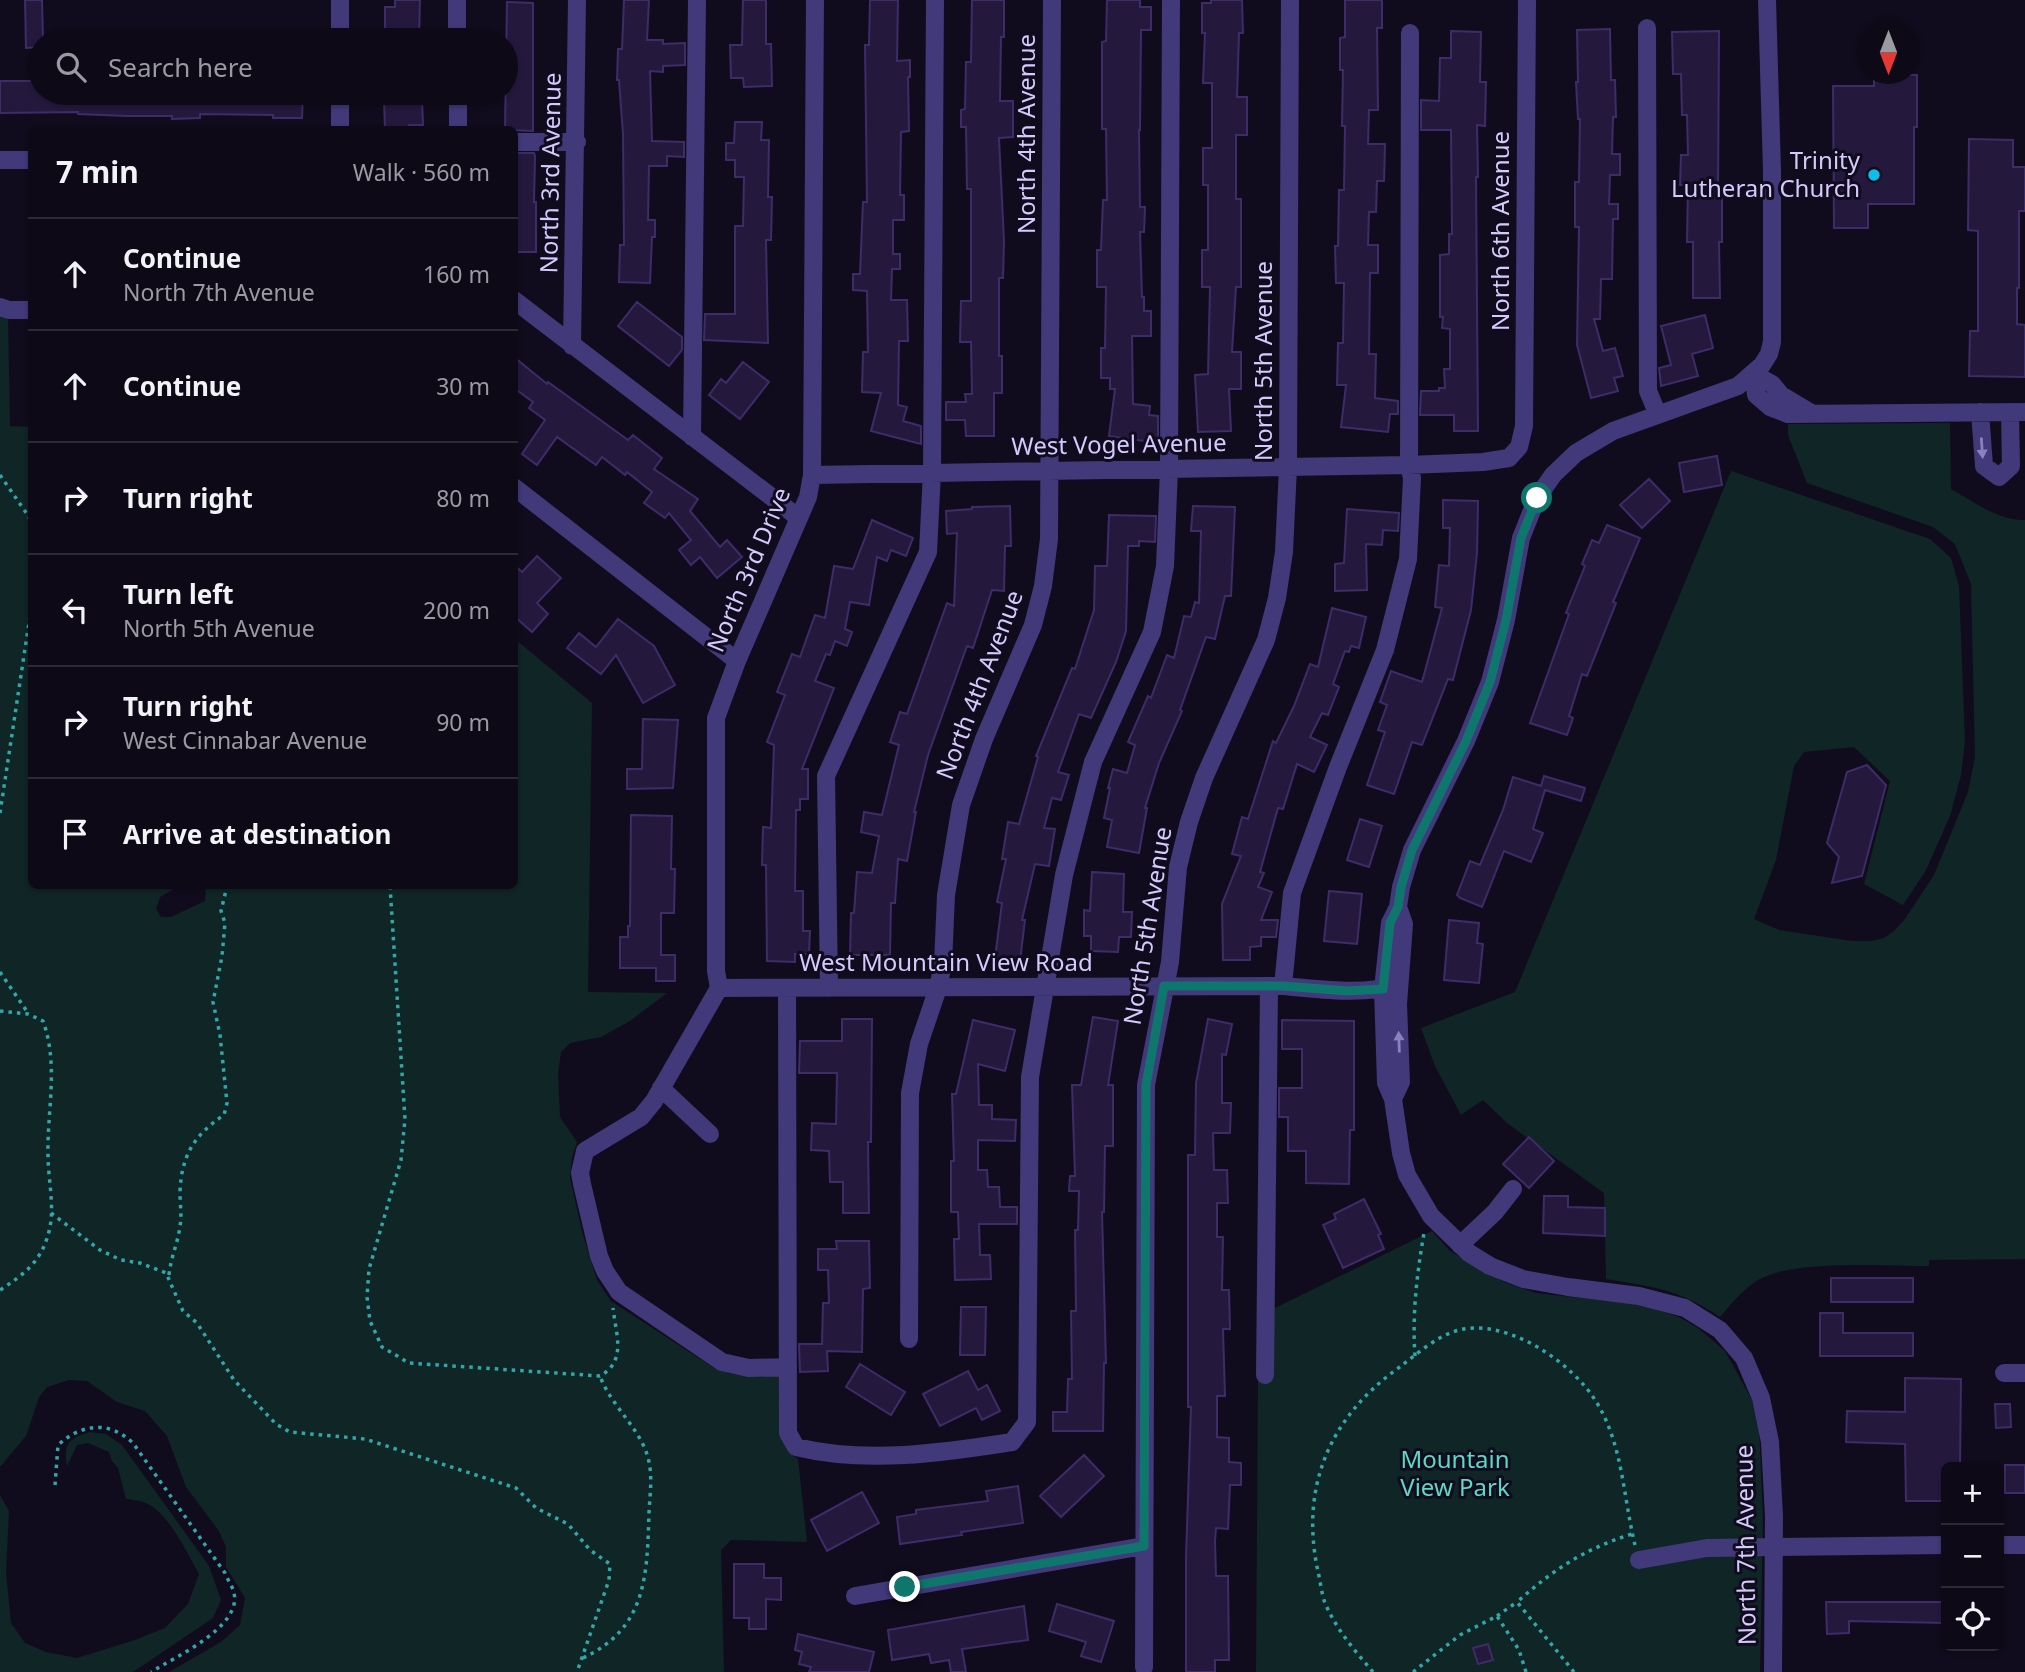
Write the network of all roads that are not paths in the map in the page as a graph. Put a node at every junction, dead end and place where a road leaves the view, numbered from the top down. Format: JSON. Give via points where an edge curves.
{"nodes":[{"id":1,"x":340,"y":0,"type":"edge"},
{"id":2,"x":457,"y":0,"type":"edge"},
{"id":3,"x":577,"y":0,"type":"edge"},
{"id":4,"x":697,"y":0,"type":"edge"},
{"id":5,"x":815,"y":0,"type":"edge"},
{"id":6,"x":935,"y":0,"type":"edge"},
{"id":7,"x":1052,"y":0,"type":"edge"},
{"id":8,"x":1171,"y":0,"type":"edge"},
{"id":9,"x":1290,"y":0,"type":"edge"},
{"id":10,"x":1527,"y":0,"type":"edge"},
{"id":11,"x":1767,"y":0,"type":"edge"},
{"id":12,"x":340,"y":28,"type":"edge"},
{"id":13,"x":457,"y":28,"type":"edge"},
{"id":14,"x":1647,"y":28,"type":"dead end"},
{"id":15,"x":1410,"y":33,"type":"dead end"},
{"id":16,"x":340,"y":105,"type":"edge"},
{"id":17,"x":457,"y":105,"type":"edge"},
{"id":18,"x":340,"y":126,"type":"edge"},
{"id":19,"x":458,"y":126,"type":"edge"},
{"id":20,"x":518,"y":142,"type":"edge"},
{"id":21,"x":577,"y":142,"type":"junction"},
{"id":22,"x":0,"y":160,"type":"edge"},
{"id":23,"x":28,"y":160,"type":"edge"},
{"id":24,"x":518,"y":303,"type":"edge"},
{"id":25,"x":0,"y":307,"type":"edge"},
{"id":26,"x":28,"y":310,"type":"edge"},
{"id":27,"x":572,"y":346,"type":"junction"},
{"id":28,"x":1754,"y":374,"type":"junction"},
{"id":29,"x":1980,"y":412,"type":"junction"},
{"id":30,"x":2017,"y":412,"type":"edge"},
{"id":31,"x":1658,"y":415,"type":"junction"},
{"id":32,"x":692,"y":437,"type":"junction"},
{"id":33,"x":1509,"y":458,"type":"joint"},
{"id":34,"x":1409,"y":465,"type":"junction"},
{"id":35,"x":1289,"y":467,"type":"junction"},
{"id":36,"x":1170,"y":469,"type":"junction"},
{"id":37,"x":1051,"y":471,"type":"junction"},
{"id":38,"x":932,"y":472,"type":"junction"},
{"id":39,"x":812,"y":475,"type":"junction"},
{"id":40,"x":518,"y":489,"type":"edge"},
{"id":41,"x":799,"y":519,"type":"junction"},
{"id":42,"x":737,"y":661,"type":"junction"},
{"id":43,"x":1164,"y":986,"type":"junction"},
{"id":44,"x":1045,"y":987,"type":"junction"},
{"id":45,"x":1276,"y":987,"type":"junction"},
{"id":46,"x":1391,"y":987,"type":"junction"},
{"id":47,"x":719,"y":988,"type":"junction"},
{"id":48,"x":787,"y":988,"type":"junction"},
{"id":49,"x":829,"y":988,"type":"junction"},
{"id":50,"x":938,"y":988,"type":"junction"},
{"id":51,"x":661,"y":1088,"type":"junction"},
{"id":52,"x":710,"y":1135,"type":"dead end"},
{"id":53,"x":1513,"y":1189,"type":"dead end"},
{"id":54,"x":1460,"y":1245,"type":"junction"},
{"id":55,"x":909,"y":1339,"type":"dead end"},
{"id":56,"x":788,"y":1367,"type":"junction"},
{"id":57,"x":2004,"y":1373,"type":"dead end"},
{"id":58,"x":2025,"y":1373,"type":"edge"},
{"id":59,"x":1265,"y":1375,"type":"dead end"},
{"id":60,"x":1941,"y":1545,"type":"edge"},
{"id":61,"x":2004,"y":1545,"type":"edge"},
{"id":62,"x":2025,"y":1545,"type":"edge"},
{"id":63,"x":1144,"y":1546,"type":"junction"},
{"id":64,"x":1774,"y":1546,"type":"junction"},
{"id":65,"x":1637,"y":1553,"type":"road end"},
{"id":66,"x":855,"y":1596,"type":"dead end"},
{"id":67,"x":1144,"y":1667,"type":"dead end"},
{"id":68,"x":1773,"y":1672,"type":"edge"}],
"edges":[{"from":1,"to":12,"type":"street"},
{"from":2,"to":13,"type":"street"},
{"from":3,"to":21,"type":"street","name":"North 3rd Avenue"},
{"from":4,"to":32,"type":"street"},
{"from":5,"to":39,"type":"street","name":"North 3rd Drive"},
{"from":6,"to":38,"type":"street"},
{"from":7,"to":37,"type":"street","name":"North 4th Avenue"},
{"from":8,"to":36,"type":"street"},
{"from":9,"to":35,"type":"street","name":"North 5th Avenue"},
{"from":10,"to":33,"type":"street","name":"North 6th Avenue","via":[[1524,426]]},
{"from":11,"to":28,"type":"street","via":[[1773,323],[1769,354]]},
{"from":14,"to":31,"type":"street","via":[[1648,391]]},
{"from":15,"to":34,"type":"street"},
{"from":16,"to":18,"type":"street"},
{"from":17,"to":19,"type":"street"},
{"from":20,"to":21,"type":"street"},
{"from":21,"to":27,"type":"street","name":"North 3rd Avenue"},
{"from":22,"to":23,"type":"street"},
{"from":24,"to":27,"type":"street"},
{"from":25,"to":26,"type":"street"},
{"from":27,"to":32,"type":"street"},
{"from":28,"to":29,"type":"street","via":[[1811,413]]},
{"from":28,"to":31,"type":"street","via":[[1738,386]]},
{"from":29,"to":30,"type":"street"},
{"from":29,"to":30,"type":"street","one_way":true,"via":[[1984,466],[2000,477],[2011,466]]},
{"from":31,"to":46,"type":"street","name":"North 7th Avenue","via":[[1614,431],[1576,453],[1537,498],[1521,538],[1490,682],[1412,850],[1401,887],[1398,907],[1404,924]]},
{"from":32,"to":41,"type":"street"},
{"from":33,"to":34,"type":"street","name":"West Vogel Avenue"},
{"from":34,"to":35,"type":"street","name":"West Vogel Avenue"},
{"from":34,"to":45,"type":"street","via":[[1408,559],[1385,650],[1292,893]]},
{"from":35,"to":36,"type":"street","name":"West Vogel Avenue"},
{"from":35,"to":43,"type":"street","name":"North 5th Avenue","via":[[1277,598],[1266,640],[1189,822],[1178,867]]},
{"from":36,"to":37,"type":"street","name":"West Vogel Avenue"},
{"from":36,"to":44,"type":"street","via":[[1165,566],[1152,632],[1093,762],[1064,875]]},
{"from":37,"to":38,"type":"street","name":"West Vogel Avenue"},
{"from":37,"to":50,"type":"street","name":"North 4th Avenue","via":[[1043,586],[1033,625],[961,805],[946,895]]},
{"from":38,"to":39,"type":"street","name":"West Vogel Avenue"},
{"from":38,"to":49,"type":"street","via":[[928,552],[826,776]]},
{"from":39,"to":41,"type":"street","name":"North 3rd Drive"},
{"from":40,"to":42,"type":"street"},
{"from":41,"to":42,"type":"street","name":"North 3rd Drive"},
{"from":42,"to":47,"type":"street","name":"North 3rd Drive","via":[[716,718]]},
{"from":43,"to":44,"type":"street","name":"West Mountain View Road"},
{"from":43,"to":45,"type":"street","name":"West Mountain View Road"},
{"from":43,"to":63,"type":"street","name":"North 5th Avenue","via":[[1146,1085]]},
{"from":44,"to":50,"type":"street","name":"West Mountain View Road"},
{"from":44,"to":56,"type":"street","via":[[1030,1077],[1027,1422],[1012,1442],[986,1447],[870,1457],[821,1453],[796,1447],[788,1433]]},
{"from":45,"to":46,"type":"street","name":"West Mountain View Road","via":[[1348,991]]},
{"from":45,"to":59,"type":"street"},
{"from":46,"to":54,"type":"street","name":"North 7th Avenue","via":[[1385,1083],[1393,1099],[1401,1153],[1407,1175],[1431,1216]]},
{"from":47,"to":48,"type":"street","name":"West Mountain View Road"},
{"from":47,"to":51,"type":"street"},
{"from":48,"to":49,"type":"street","name":"West Mountain View Road"},
{"from":48,"to":56,"type":"street"},
{"from":49,"to":50,"type":"street","name":"West Mountain View Road"},
{"from":50,"to":55,"type":"street","name":"North 4th Avenue","via":[[919,1044],[910,1093]]},
{"from":51,"to":52,"type":"street"},
{"from":51,"to":56,"type":"street","via":[[641,1117],[582,1156],[582,1184],[611,1282],[633,1304],[722,1362],[749,1368]]},
{"from":53,"to":54,"type":"street"},
{"from":54,"to":64,"type":"street","name":"North 7th Avenue","via":[[1490,1266],[1523,1279],[1658,1300],[1685,1308],[1720,1331],[1744,1358],[1767,1421]]},
{"from":57,"to":58,"type":"street"},
{"from":60,"to":64,"type":"street"},
{"from":61,"to":62,"type":"street"},
{"from":63,"to":66,"type":"street"},
{"from":63,"to":67,"type":"street","name":"North 5th Avenue"},
{"from":64,"to":65,"type":"street"},
{"from":64,"to":68,"type":"street","name":"North 7th Avenue"}]}
